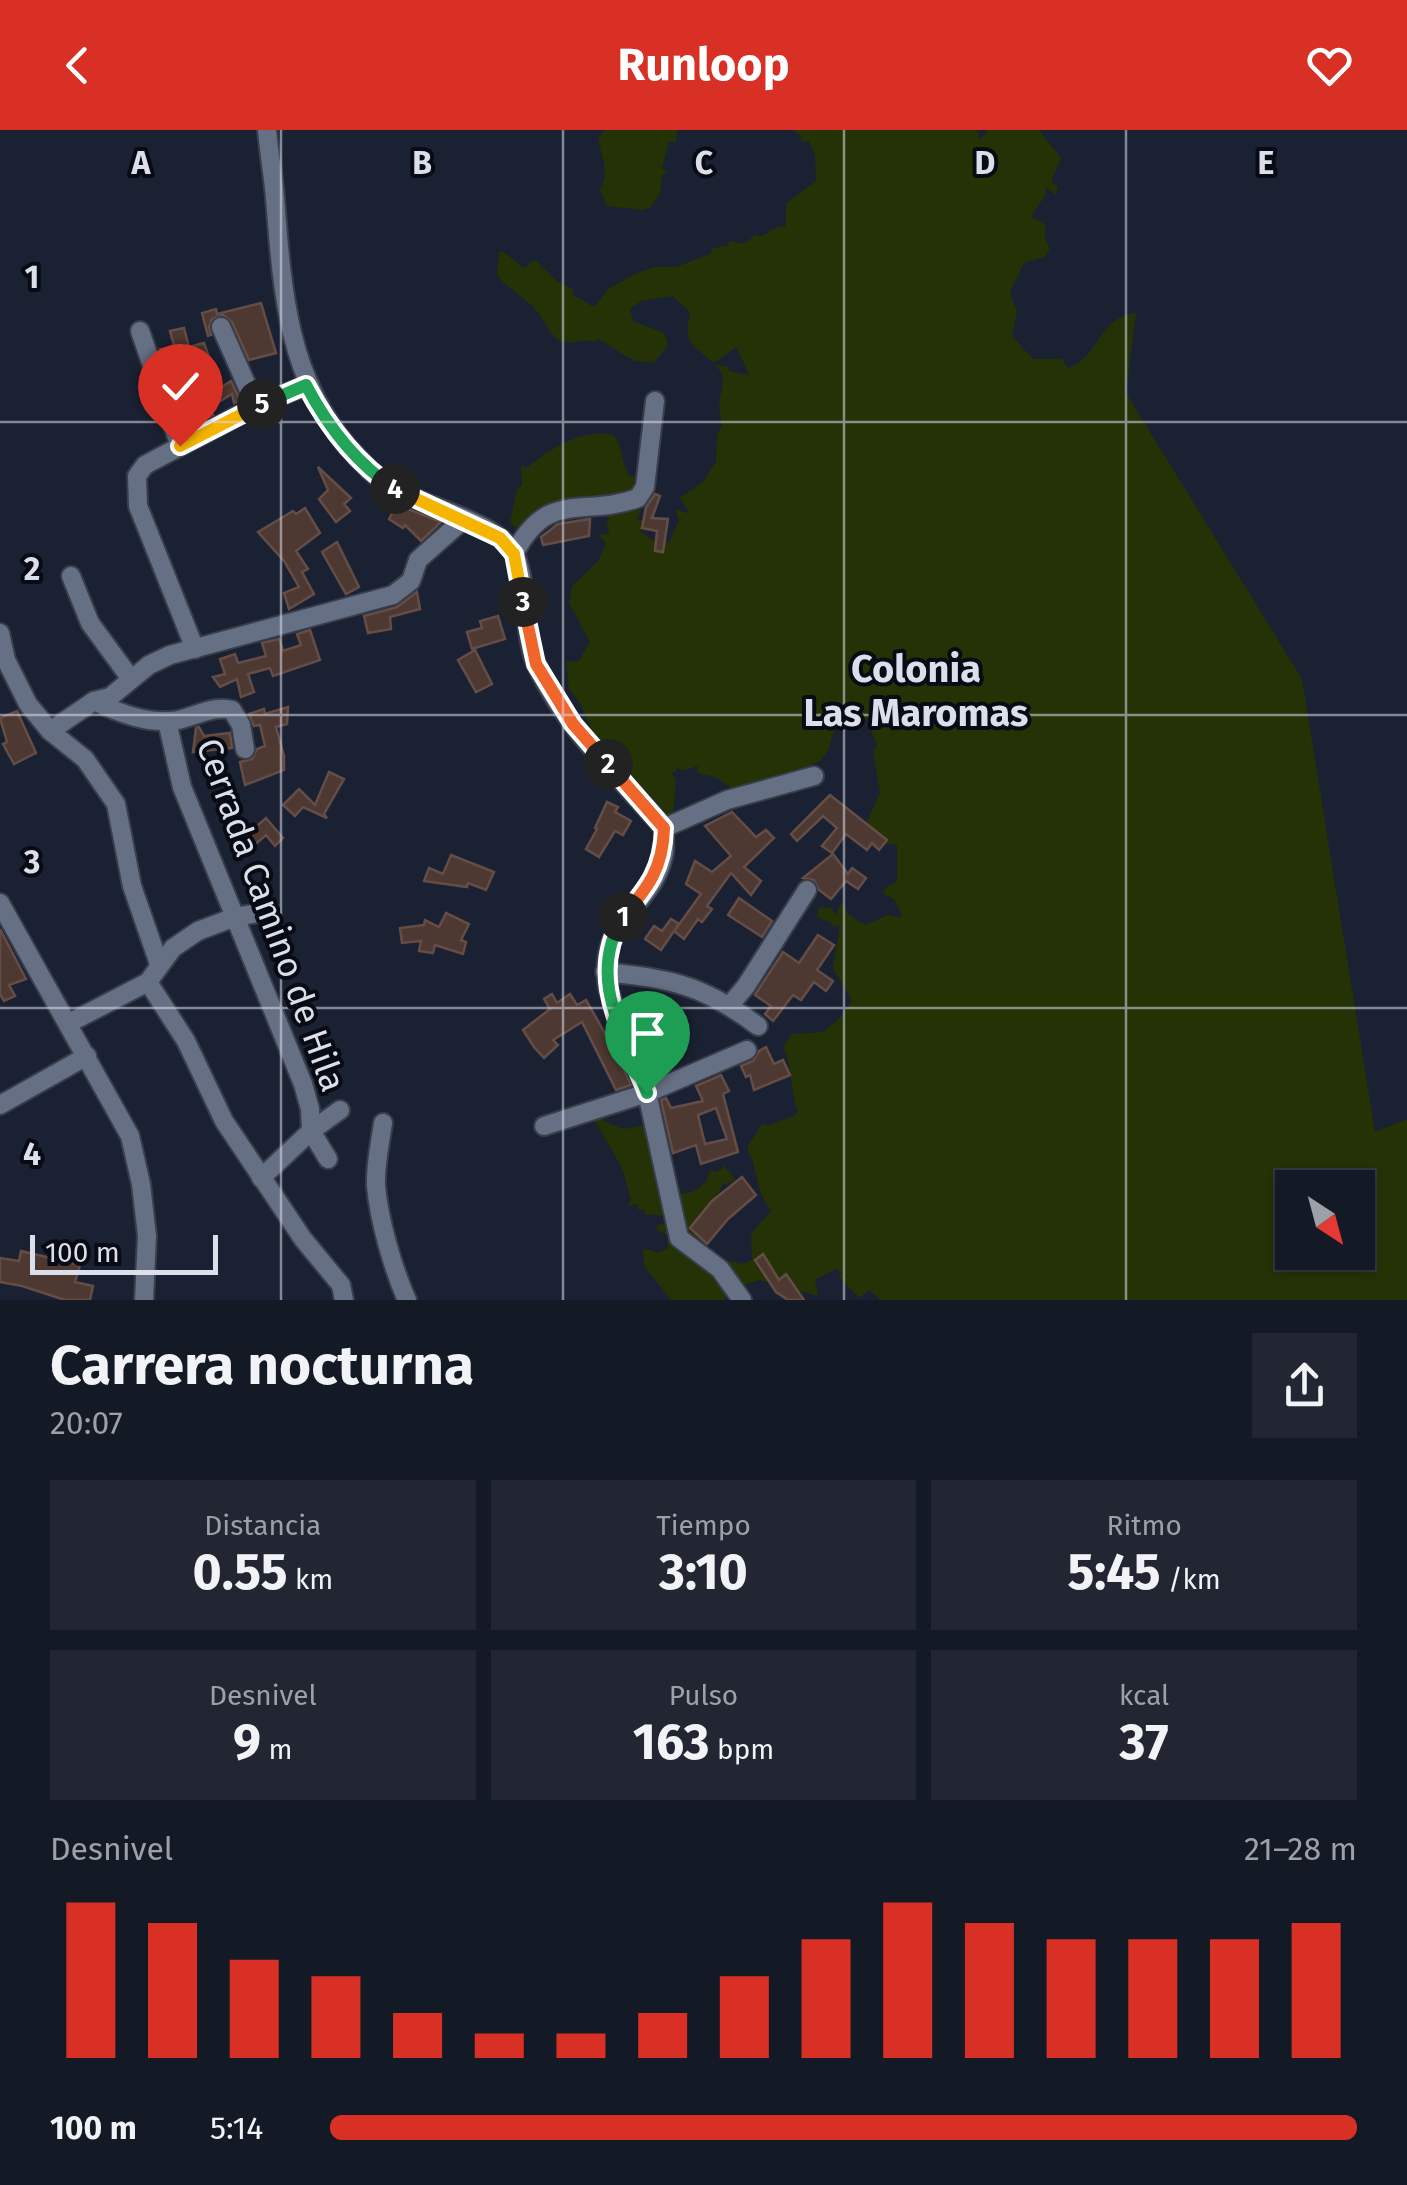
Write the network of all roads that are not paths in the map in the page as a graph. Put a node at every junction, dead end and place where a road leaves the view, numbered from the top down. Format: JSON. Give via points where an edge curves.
{"nodes":[{"id":1,"x":268,"y":130,"type":"edge"},
{"id":2,"x":221,"y":327,"type":"dead end"},
{"id":3,"x":140,"y":331,"type":"dead end"},
{"id":4,"x":306,"y":385,"type":"junction"},
{"id":5,"x":655,"y":402,"type":"dead end"},
{"id":6,"x":256,"y":406,"type":"junction"},
{"id":7,"x":180,"y":446,"type":"junction"},
{"id":8,"x":463,"y":520,"type":"junction"},
{"id":9,"x":514,"y":554,"type":"junction"},
{"id":10,"x":71,"y":576,"type":"dead end"},
{"id":11,"x":0,"y":633,"type":"edge"},
{"id":12,"x":194,"y":650,"type":"junction"},
{"id":13,"x":131,"y":679,"type":"junction"},
{"id":14,"x":94,"y":701,"type":"junction"},
{"id":15,"x":167,"y":721,"type":"junction"},
{"id":16,"x":50,"y":731,"type":"junction"},
{"id":17,"x":245,"y":749,"type":"dead end"},
{"id":18,"x":814,"y":776,"type":"dead end"},
{"id":19,"x":664,"y":828,"type":"junction"},
{"id":20,"x":807,"y":890,"type":"dead end"},
{"id":21,"x":0,"y":903,"type":"edge"},
{"id":22,"x":270,"y":911,"type":"dead end"},
{"id":23,"x":235,"y":917,"type":"junction"},
{"id":24,"x":159,"y":964,"type":"junction"},
{"id":25,"x":605,"y":972,"type":"junction"},
{"id":26,"x":148,"y":982,"type":"junction"},
{"id":27,"x":730,"y":1006,"type":"junction"},
{"id":28,"x":69,"y":1024,"type":"junction"},
{"id":29,"x":758,"y":1026,"type":"dead end"},
{"id":30,"x":747,"y":1050,"type":"dead end"},
{"id":31,"x":87,"y":1056,"type":"junction"},
{"id":32,"x":647,"y":1093,"type":"junction"},
{"id":33,"x":0,"y":1104,"type":"edge"},
{"id":34,"x":340,"y":1110,"type":"dead end"},
{"id":35,"x":383,"y":1124,"type":"dead end"},
{"id":36,"x":544,"y":1126,"type":"dead end"},
{"id":37,"x":311,"y":1131,"type":"junction"},
{"id":38,"x":328,"y":1159,"type":"dead end"},
{"id":39,"x":262,"y":1178,"type":"junction"},
{"id":40,"x":144,"y":1300,"type":"edge"},
{"id":41,"x":344,"y":1300,"type":"edge"},
{"id":42,"x":407,"y":1300,"type":"edge"},
{"id":43,"x":742,"y":1300,"type":"edge"}],
"edges":[{"from":1,"to":4,"type":"street","via":[[280,274]]},
{"from":2,"to":6,"type":"street"},
{"from":3,"to":7,"type":"street"},
{"from":4,"to":6,"type":"street"},
{"from":4,"to":8,"type":"street","via":[[372,474]]},
{"from":5,"to":9,"type":"street","via":[[638,498],[543,516]]},
{"from":6,"to":7,"type":"street"},
{"from":7,"to":12,"type":"street","via":[[145,464],[136,486],[148,536]]},
{"from":8,"to":9,"type":"street","via":[[500,538]]},
{"from":8,"to":12,"type":"street","via":[[418,560],[411,581],[393,595]]},
{"from":9,"to":19,"type":"street","via":[[536,664],[583,736]]},
{"from":10,"to":13,"type":"street","via":[[90,623]]},
{"from":11,"to":16,"type":"street","via":[[14,679]]},
{"from":12,"to":13,"type":"street","via":[[170,655]]},
{"from":13,"to":14,"type":"street"},
{"from":14,"to":15,"type":"street","name":"Cerrada Camino de Hila"},
{"from":14,"to":16,"type":"street"},
{"from":15,"to":17,"type":"street","name":"Cerrada Camino de Hila","via":[[232,710]]},
{"from":15,"to":23,"type":"street","name":"Cerrada Camino de Hila","via":[[182,787]]},
{"from":16,"to":24,"type":"street","via":[[85,760],[116,804],[132,886]]},
{"from":18,"to":19,"type":"street","via":[[727,800]]},
{"from":19,"to":25,"type":"street","via":[[664,853],[616,929]]},
{"from":20,"to":27,"type":"street"},
{"from":21,"to":28,"type":"street"},
{"from":22,"to":23,"type":"street"},
{"from":23,"to":24,"type":"street","via":[[184,940]]},
{"from":23,"to":37,"type":"street","name":"Cerrada Camino de Hila","via":[[308,1096]]},
{"from":24,"to":26,"type":"street"},
{"from":25,"to":27,"type":"street","via":[[674,981]]},
{"from":25,"to":32,"type":"street"},
{"from":26,"to":28,"type":"street"},
{"from":26,"to":39,"type":"street"},
{"from":27,"to":29,"type":"street"},
{"from":28,"to":31,"type":"street"},
{"from":30,"to":32,"type":"street"},
{"from":31,"to":33,"type":"street"},
{"from":31,"to":40,"type":"street","via":[[136,1159],[147,1236]]},
{"from":32,"to":36,"type":"street"},
{"from":32,"to":43,"type":"street","via":[[679,1238],[720,1268]]},
{"from":34,"to":37,"type":"street"},
{"from":35,"to":42,"type":"street","via":[[376,1184]]},
{"from":37,"to":38,"type":"street"},
{"from":37,"to":39,"type":"street"},
{"from":39,"to":41,"type":"street","via":[[341,1285]]}]}
